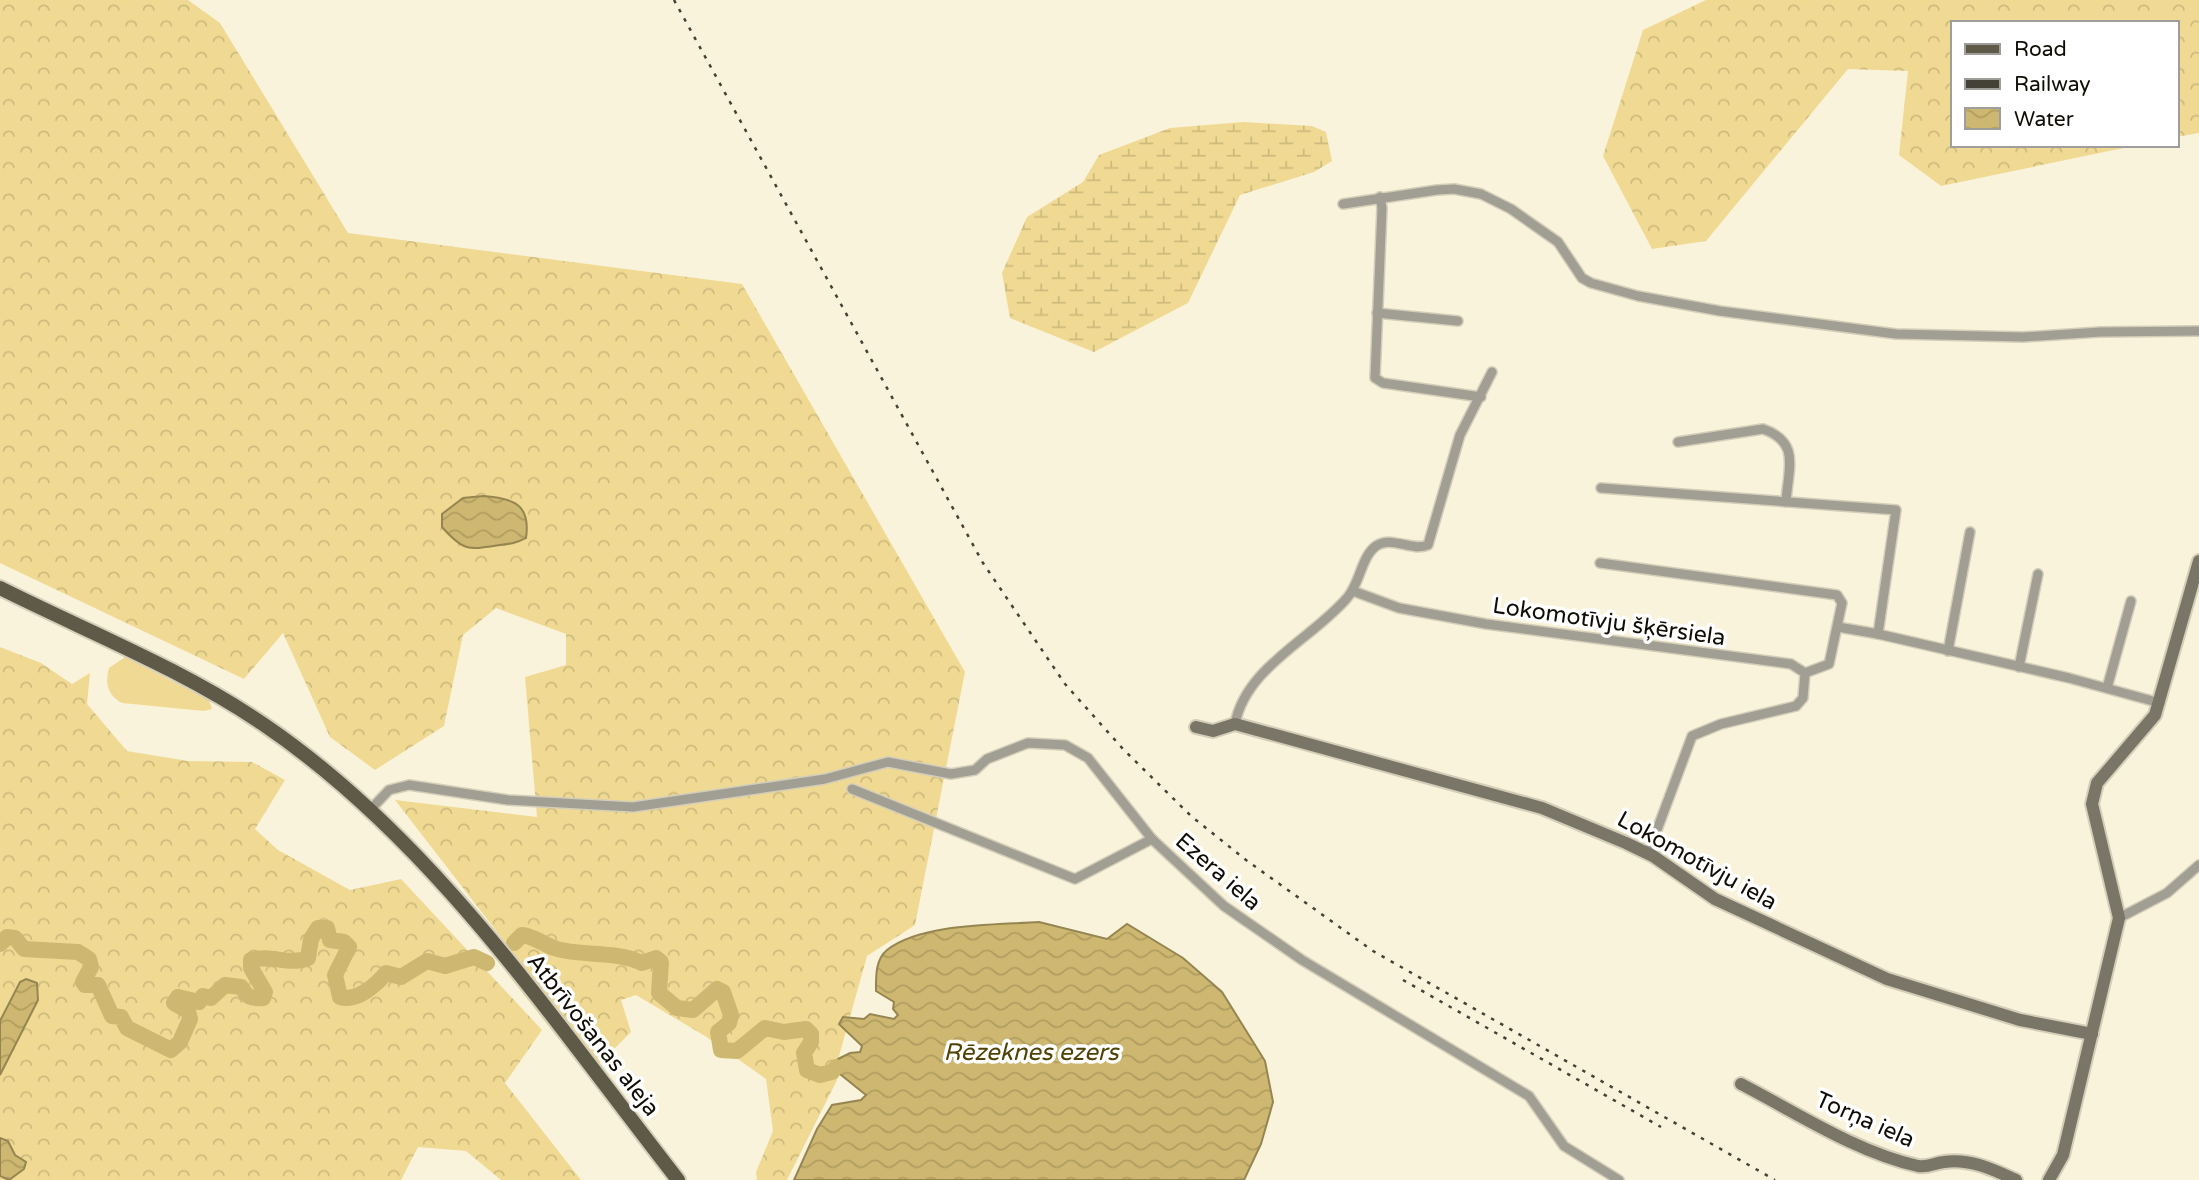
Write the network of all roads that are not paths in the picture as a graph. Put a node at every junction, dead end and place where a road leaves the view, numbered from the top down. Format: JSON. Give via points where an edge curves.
{"nodes":[{"id":1,"x":1380,"y":197,"type":"junction"},
{"id":2,"x":1343,"y":204,"type":"dead end"},
{"id":3,"x":1377,"y":313,"type":"junction"},
{"id":4,"x":1458,"y":321,"type":"dead end"},
{"id":5,"x":2199,"y":331,"type":"edge"},
{"id":6,"x":1493,"y":372,"type":"dead end"},
{"id":7,"x":1481,"y":397,"type":"junction"},
{"id":8,"x":1678,"y":442,"type":"dead end"},
{"id":9,"x":1601,"y":488,"type":"dead end"},
{"id":10,"x":1786,"y":502,"type":"junction"},
{"id":11,"x":1970,"y":532,"type":"dead end"},
{"id":12,"x":2199,"y":561,"type":"edge"},
{"id":13,"x":1600,"y":563,"type":"dead end"},
{"id":14,"x":2038,"y":574,"type":"dead end"},
{"id":15,"x":0,"y":587,"type":"edge"},
{"id":16,"x":1353,"y":591,"type":"junction"},
{"id":17,"x":2131,"y":601,"type":"dead end"},
{"id":18,"x":1838,"y":627,"type":"junction"},
{"id":19,"x":1878,"y":634,"type":"junction"},
{"id":20,"x":1948,"y":651,"type":"junction"},
{"id":21,"x":2019,"y":667,"type":"junction"},
{"id":22,"x":1805,"y":673,"type":"junction"},
{"id":23,"x":2107,"y":688,"type":"junction"},
{"id":24,"x":2160,"y":703,"type":"junction"},
{"id":25,"x":1235,"y":724,"type":"junction"},
{"id":26,"x":1196,"y":727,"type":"dead end"},
{"id":27,"x":852,"y":789,"type":"dead end"},
{"id":28,"x":371,"y":809,"type":"junction"},
{"id":29,"x":1152,"y":839,"type":"junction"},
{"id":30,"x":1648,"y":854,"type":"junction"},
{"id":31,"x":2199,"y":865,"type":"edge"},
{"id":32,"x":2119,"y":918,"type":"junction"},
{"id":33,"x":2092,"y":1034,"type":"junction"},
{"id":34,"x":1741,"y":1084,"type":"dead end"},
{"id":35,"x":678,"y":1180,"type":"edge"},
{"id":36,"x":1619,"y":1180,"type":"edge"},
{"id":37,"x":2016,"y":1180,"type":"edge"},
{"id":38,"x":2049,"y":1180,"type":"edge"}],
"edges":[{"from":1,"to":2,"type":"street"},
{"from":1,"to":3,"type":"street"},
{"from":1,"to":5,"type":"street","via":[[1454,189],[1481,194],[1558,242],[1582,278],[1591,283],[1720,311],[1896,334],[2023,337]]},
{"from":3,"to":4,"type":"street"},
{"from":3,"to":7,"type":"street","via":[[1377,380]]},
{"from":6,"to":7,"type":"street"},
{"from":7,"to":16,"type":"street","via":[[1460,435],[1431,541],[1421,548],[1378,544]]},
{"from":8,"to":10,"type":"street","via":[[1763,429],[1775,433],[1789,451]]},
{"from":9,"to":10,"type":"street"},
{"from":10,"to":19,"type":"street","via":[[1896,510]]},
{"from":11,"to":20,"type":"street"},
{"from":12,"to":24,"type":"street"},
{"from":13,"to":18,"type":"street","via":[[1835,594],[1842,603]]},
{"from":14,"to":21,"type":"street"},
{"from":15,"to":28,"type":"main road","name":"Atbrīvošanas aleja","via":[[210,691],[264,724]]},
{"from":16,"to":22,"type":"street","name":"Lokomotīvju šķērsiela","via":[[1406,610],[1791,664]]},
{"from":16,"to":25,"type":"street","via":[[1258,678]]},
{"from":17,"to":23,"type":"street"},
{"from":18,"to":19,"type":"street"},
{"from":18,"to":22,"type":"street","via":[[1829,664]]},
{"from":19,"to":20,"type":"street"},
{"from":20,"to":21,"type":"street"},
{"from":21,"to":23,"type":"street"},
{"from":22,"to":30,"type":"street","via":[[1803,698],[1796,706],[1692,736]]},
{"from":23,"to":24,"type":"street"},
{"from":24,"to":32,"type":"street","via":[[2151,723],[2097,783],[2092,796]]},
{"from":25,"to":26,"type":"street","name":"Lokomotīvju iela","via":[[1213,731]]},
{"from":25,"to":30,"type":"street","name":"Lokomotīvju iela","via":[[1542,808]]},
{"from":27,"to":29,"type":"street","via":[[1075,879]]},
{"from":28,"to":29,"type":"street","name":"Ezera iela","via":[[389,790],[409,785],[508,800],[633,807],[825,779],[888,762],[951,774],[975,770],[1006,749],[1048,742],[1065,745],[1088,758]]},
{"from":28,"to":35,"type":"main road","name":"Atbrīvošanas aleja","via":[[426,863],[473,919]]},
{"from":29,"to":36,"type":"street","name":"Ezera iela","via":[[1256,931],[1530,1096],[1564,1146]]},
{"from":30,"to":33,"type":"street","name":"Lokomotīvju iela","via":[[1715,898],[1887,979],[2020,1020]]},
{"from":31,"to":32,"type":"street","via":[[2167,893]]},
{"from":32,"to":33,"type":"street"},
{"from":33,"to":38,"type":"street","via":[[2063,1155]]},
{"from":34,"to":37,"type":"street","name":"Torņa iela","via":[[1893,1158],[1927,1167],[1942,1162],[1971,1163]]}]}
